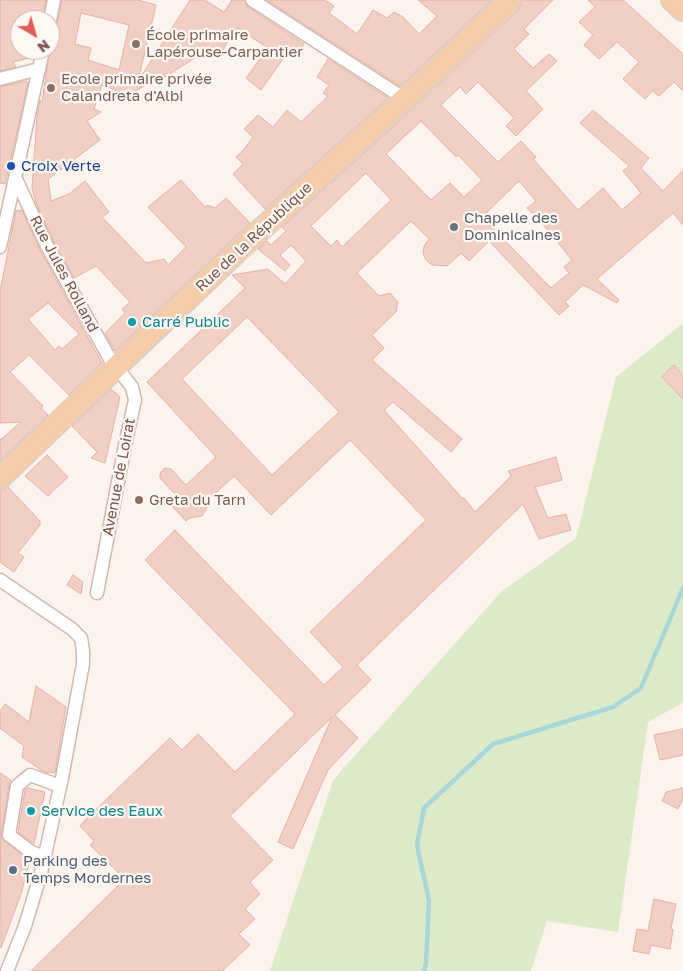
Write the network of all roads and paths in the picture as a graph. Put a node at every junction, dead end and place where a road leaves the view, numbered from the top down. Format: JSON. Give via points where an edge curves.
{"nodes":[{"id":1,"x":252,"y":0,"type":"edge"},
{"id":2,"x":510,"y":0,"type":"edge"},
{"id":3,"x":672,"y":0,"type":"edge"},
{"id":4,"x":683,"y":10,"type":"edge"},
{"id":5,"x":41,"y":60,"type":"edge"},
{"id":6,"x":39,"y":69,"type":"junction"},
{"id":7,"x":0,"y":79,"type":"edge"},
{"id":8,"x":405,"y":99,"type":"junction"},
{"id":9,"x":16,"y":179,"type":"junction"},
{"id":10,"x":0,"y":247,"type":"edge"},
{"id":11,"x":116,"y":367,"type":"junction"},
{"id":12,"x":0,"y":478,"type":"edge"},
{"id":13,"x":0,"y":580,"type":"edge"},
{"id":14,"x":97,"y":593,"type":"dead end"},
{"id":15,"x":60,"y":786,"type":"junction"},
{"id":16,"x":45,"y":857,"type":"junction"},
{"id":17,"x":7,"y":971,"type":"edge"}],
"edges":[{"from":1,"to":8,"type":"street"},
{"from":2,"to":8,"type":"main road","name":"Rue de la République"},
{"from":3,"to":4,"type":"main road"},
{"from":5,"to":6,"type":"street"},
{"from":6,"to":7,"type":"street"},
{"from":6,"to":9,"type":"street"},
{"from":8,"to":11,"type":"main road","name":"Rue de la République"},
{"from":9,"to":10,"type":"street"},
{"from":9,"to":11,"type":"street","name":"Rue Jules Rolland","via":[[47,246]]},
{"from":11,"to":12,"type":"main road","name":"Rue de la République"},
{"from":11,"to":14,"type":"street","name":"Avenue de Loirat","via":[[132,387],[135,400]]},
{"from":13,"to":15,"type":"street","via":[[81,638],[83,664]]},
{"from":15,"to":16,"type":"street"},
{"from":15,"to":16,"type":"street","via":[[30,775],[18,786],[9,835],[31,852]]},
{"from":16,"to":17,"type":"street","via":[[25,926]]}]}
